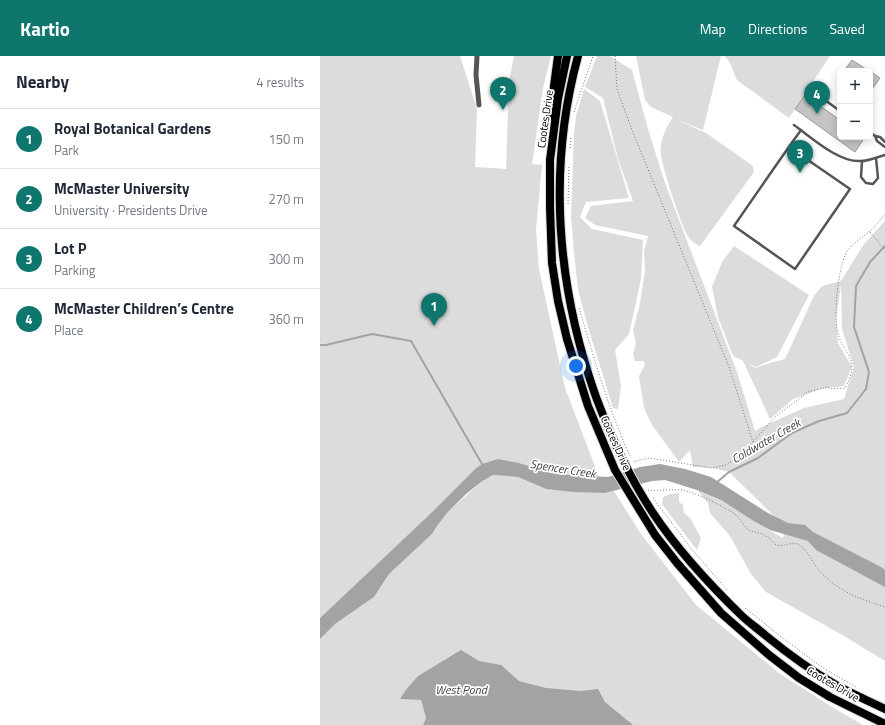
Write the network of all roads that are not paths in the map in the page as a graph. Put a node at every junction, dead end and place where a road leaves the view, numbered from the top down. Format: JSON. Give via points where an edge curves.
{"nodes":[{"id":1,"x":477,"y":56,"type":"edge"},
{"id":2,"x":558,"y":56,"type":"edge"},
{"id":3,"x":567,"y":56,"type":"edge"},
{"id":4,"x":578,"y":56,"type":"edge"},
{"id":5,"x":818,"y":95,"type":"dead end"},
{"id":6,"x":479,"y":104,"type":"dead end"},
{"id":7,"x":837,"y":109,"type":"edge"},
{"id":8,"x":794,"y":125,"type":"dead end"},
{"id":9,"x":801,"y":130,"type":"junction"},
{"id":10,"x":875,"y":136,"type":"joint"},
{"id":11,"x":885,"y":142,"type":"edge"},
{"id":12,"x":789,"y":147,"type":"junction"},
{"id":13,"x":885,"y":147,"type":"edge"},
{"id":14,"x":885,"y":155,"type":"edge"},
{"id":15,"x":876,"y":158,"type":"junction"},
{"id":16,"x":550,"y":160,"type":"junction"},
{"id":17,"x":862,"y":161,"type":"junction"},
{"id":18,"x":885,"y":709,"type":"edge"},
{"id":19,"x":885,"y":724,"type":"edge"}],
"edges":[{"from":1,"to":6,"type":"street"},
{"from":2,"to":16,"type":"main road","via":[[548,140]]},
{"from":3,"to":16,"type":"main road","name":"Cootes Drive"},
{"from":4,"to":18,"type":"main road","name":"Cootes Drive","via":[[562,144],[559,197],[561,237],[573,318],[588,373],[610,432],[632,466],[654,513],[669,534],[699,571],[742,616],[807,667],[836,685]]},
{"from":5,"to":7,"type":"lane"},
{"from":8,"to":9,"type":"lane"},
{"from":9,"to":12,"type":"lane"},
{"from":9,"to":17,"type":"lane","via":[[839,156]]},
{"from":10,"to":11,"type":"lane"},
{"from":10,"to":13,"type":"lane"},
{"from":12,"to":12,"type":"lane","via":[[734,226],[795,269],[850,189]]},
{"from":14,"to":15,"type":"lane"},
{"from":15,"to":17,"type":"lane"},
{"from":15,"to":17,"type":"lane","via":[[878,178],[873,184],[866,183],[861,177]]},
{"from":16,"to":19,"type":"main road","name":"Cootes Drive","via":[[552,263],[558,301],[588,406],[615,470],[629,494],[655,535],[721,613],[799,678],[830,697]]}]}
